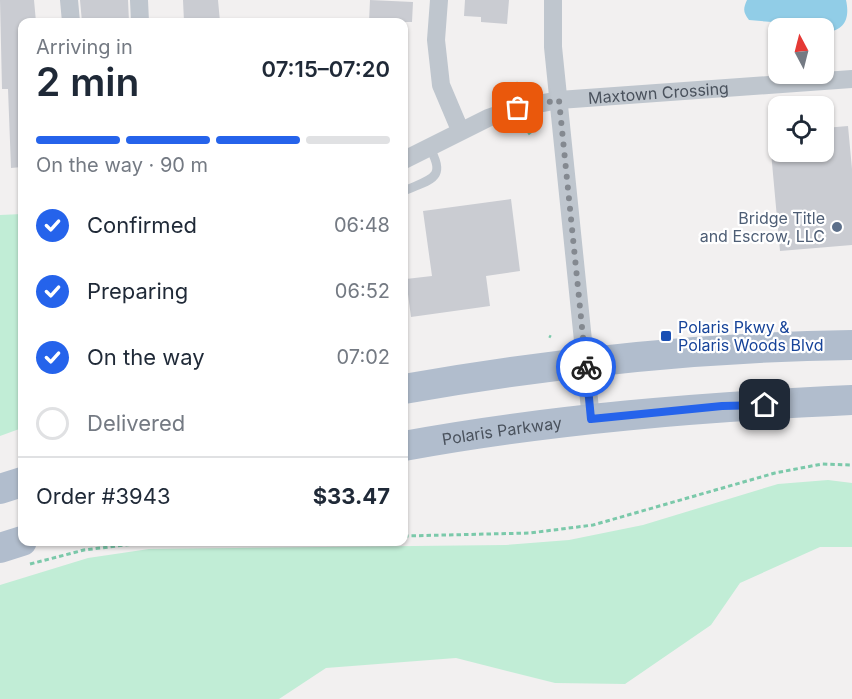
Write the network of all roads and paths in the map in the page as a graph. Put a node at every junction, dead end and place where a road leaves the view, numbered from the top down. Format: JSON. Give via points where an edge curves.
{"nodes":[{"id":1,"x":69,"y":0,"type":"edge"},
{"id":2,"x":139,"y":0,"type":"edge"},
{"id":3,"x":439,"y":0,"type":"edge"},
{"id":4,"x":553,"y":0,"type":"edge"},
{"id":5,"x":71,"y":18,"type":"edge"},
{"id":6,"x":140,"y":18,"type":"edge"},
{"id":7,"x":852,"y":79,"type":"edge"},
{"id":8,"x":516,"y":82,"type":"dead end"},
{"id":9,"x":517,"y":90,"type":"dead end"},
{"id":10,"x":559,"y":100,"type":"junction"},
{"id":11,"x":460,"y":130,"type":"junction"},
{"id":12,"x":429,"y":147,"type":"junction"},
{"id":13,"x":408,"y":158,"type":"edge"},
{"id":14,"x":408,"y":189,"type":"edge"},
{"id":15,"x":852,"y":345,"type":"edge"},
{"id":16,"x":586,"y":363,"type":"junction"},
{"id":17,"x":408,"y":388,"type":"edge"},
{"id":18,"x":852,"y":400,"type":"edge"},
{"id":19,"x":591,"y":419,"type":"junction"},
{"id":20,"x":408,"y":445,"type":"edge"},
{"id":21,"x":852,"y":465,"type":"edge"},
{"id":22,"x":18,"y":483,"type":"edge"},
{"id":23,"x":0,"y":489,"type":"edge"},
{"id":24,"x":408,"y":536,"type":"edge"},
{"id":25,"x":117,"y":546,"type":"edge"},
{"id":26,"x":0,"y":548,"type":"edge"},
{"id":27,"x":23,"y":553,"type":"edge"}],
"edges":[{"from":1,"to":5,"type":"street"},
{"from":2,"to":6,"type":"street"},
{"from":3,"to":11,"type":"street","via":[[436,40],[441,85]]},
{"from":4,"to":10,"type":"street"},
{"from":7,"to":10,"type":"street","name":"Maxtown Crossing"},
{"from":8,"to":9,"type":"path"},
{"from":10,"to":11,"type":"street","name":"Maxtown Crossing","via":[[518,108]]},
{"from":10,"to":16,"type":"street"},
{"from":11,"to":12,"type":"street","name":"Maxtown Crossing"},
{"from":12,"to":13,"type":"street","name":"Maxtown Crossing"},
{"from":12,"to":14,"type":"lane","via":[[438,168],[433,177]]},
{"from":15,"to":16,"type":"main road","via":[[669,354]]},
{"from":16,"to":17,"type":"main road"},
{"from":16,"to":19,"type":"street"},
{"from":18,"to":19,"type":"main road","name":"Polaris Parkway","via":[[722,406]]},
{"from":19,"to":20,"type":"main road","name":"Polaris Parkway"},
{"from":21,"to":24,"type":"path","via":[[822,464],[775,472],[593,525],[530,533]]},
{"from":22,"to":23,"type":"main road"},
{"from":25,"to":27,"type":"path"},
{"from":26,"to":27,"type":"main road"}]}
